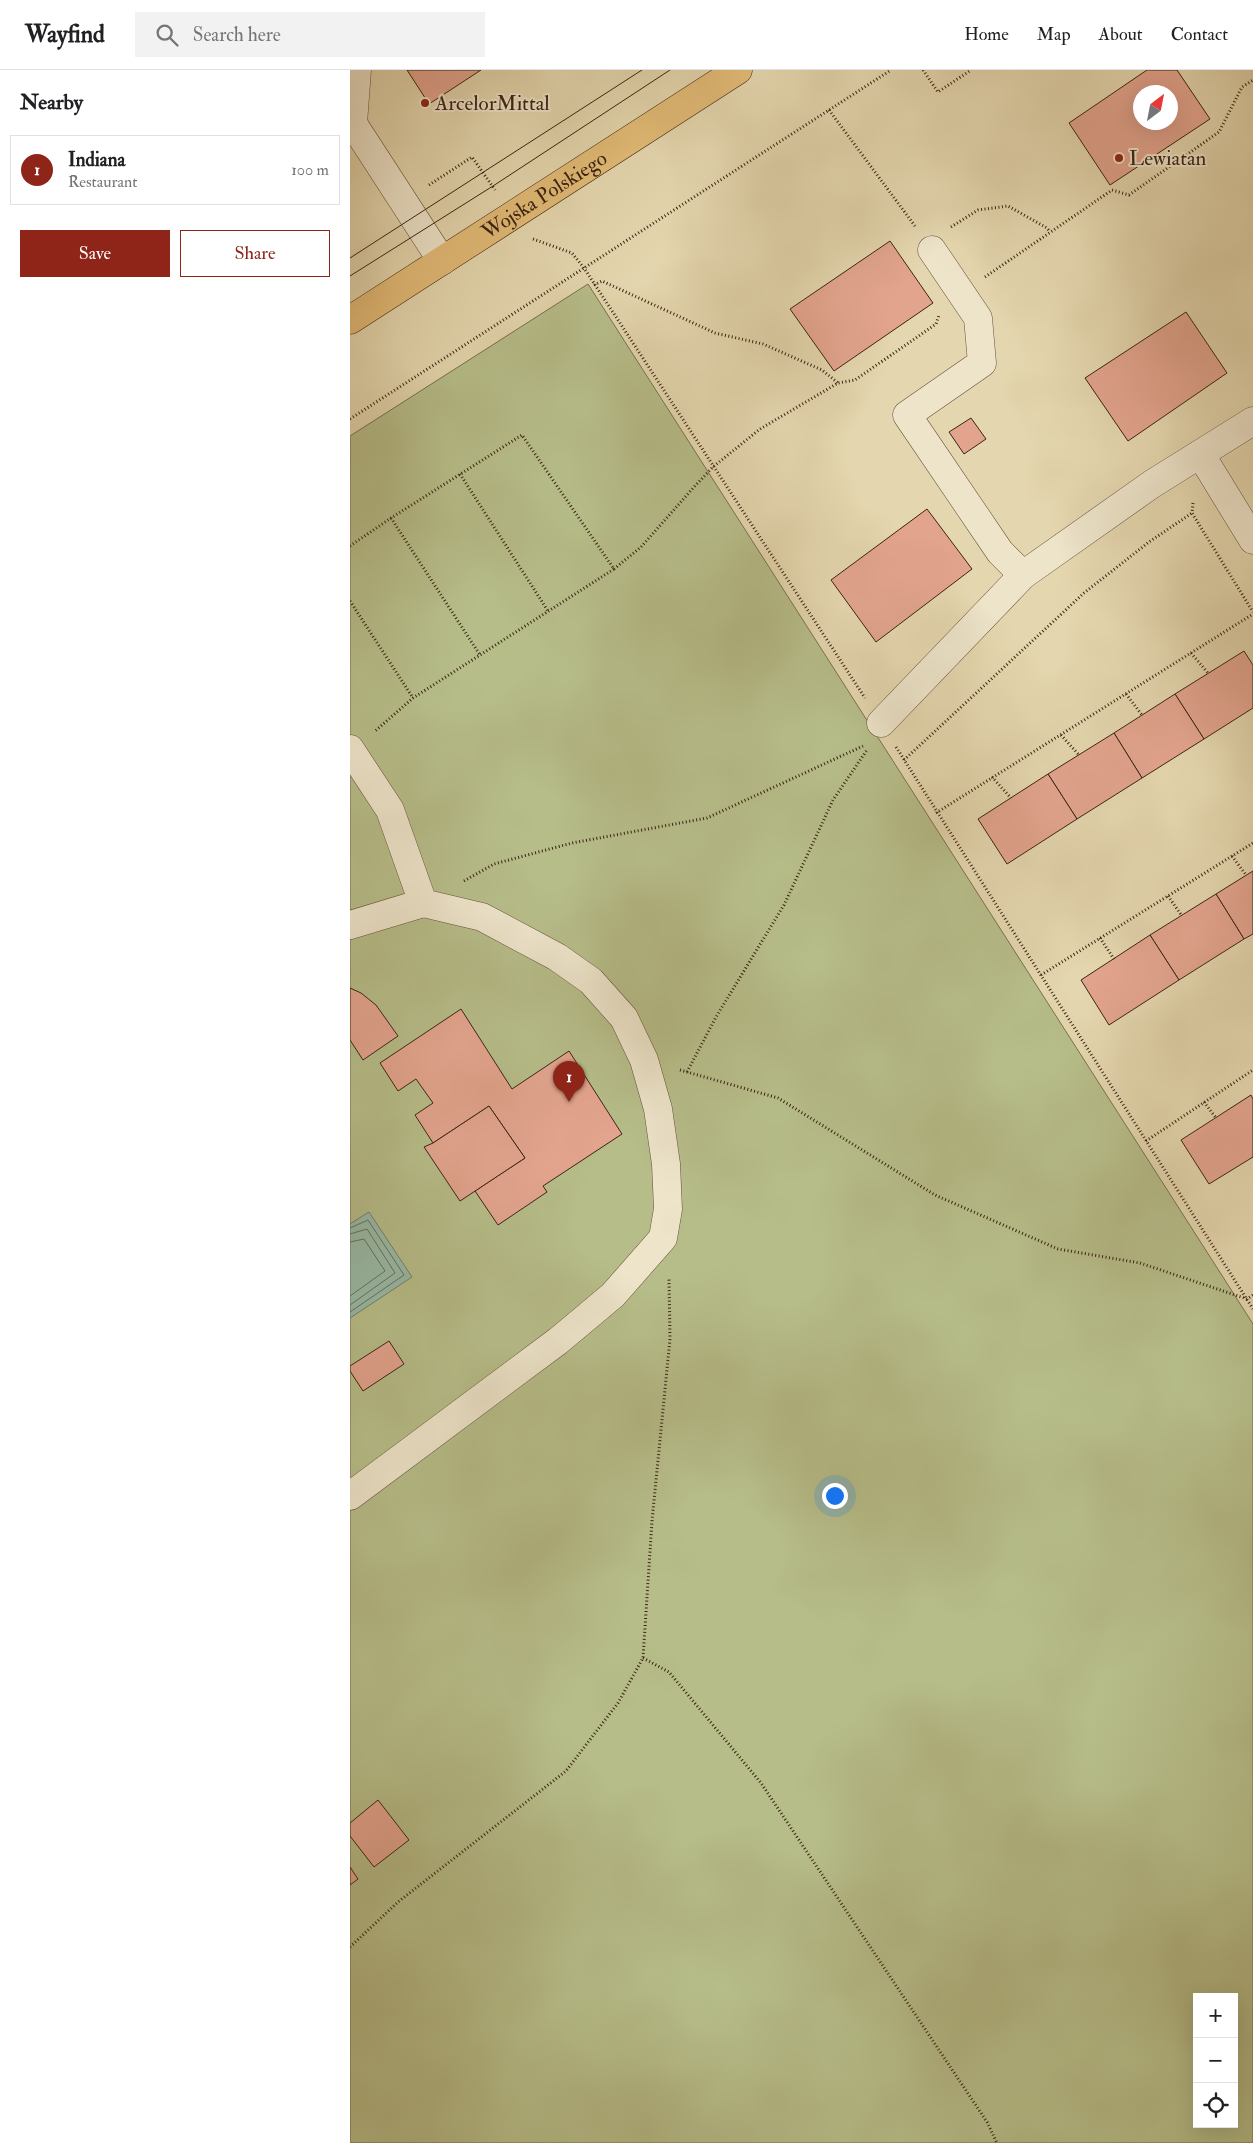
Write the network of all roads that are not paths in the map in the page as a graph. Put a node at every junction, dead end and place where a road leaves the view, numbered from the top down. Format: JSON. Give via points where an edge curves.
{"nodes":[{"id":1,"x":357,"y":70,"type":"edge"},
{"id":2,"x":738,"y":70,"type":"edge"},
{"id":3,"x":351,"y":122,"type":"edge"},
{"id":4,"x":929,"y":246,"type":"road end"},
{"id":5,"x":442,"y":261,"type":"junction"},
{"id":6,"x":350,"y":320,"type":"edge"},
{"id":7,"x":1253,"y":421,"type":"edge"},
{"id":8,"x":1200,"y":455,"type":"junction"},
{"id":9,"x":1253,"y":540,"type":"edge"},
{"id":10,"x":1023,"y":575,"type":"junction"},
{"id":11,"x":880,"y":732,"type":"road end"},
{"id":12,"x":351,"y":750,"type":"edge"},
{"id":13,"x":423,"y":903,"type":"junction"},
{"id":14,"x":350,"y":925,"type":"edge"},
{"id":15,"x":350,"y":1496,"type":"edge"}],
"edges":[{"from":1,"to":3,"type":"lane"},
{"from":2,"to":5,"type":"main road","name":"Wojska Polskiego"},
{"from":3,"to":5,"type":"lane"},
{"from":4,"to":10,"type":"lane","via":[[978,318],[982,363],[907,415],[1000,552]]},
{"from":5,"to":6,"type":"main road","name":"Wojska Polskiego"},
{"from":7,"to":8,"type":"lane"},
{"from":8,"to":9,"type":"lane"},
{"from":8,"to":10,"type":"lane","via":[[1152,484]]},
{"from":10,"to":11,"type":"lane"},
{"from":12,"to":13,"type":"lane","via":[[390,810]]},
{"from":13,"to":14,"type":"lane"},
{"from":13,"to":15,"type":"lane","via":[[482,916],[564,962],[591,981],[624,1018],[644,1060],[658,1109],[668,1209],[663,1238],[614,1295],[558,1341]]}]}
